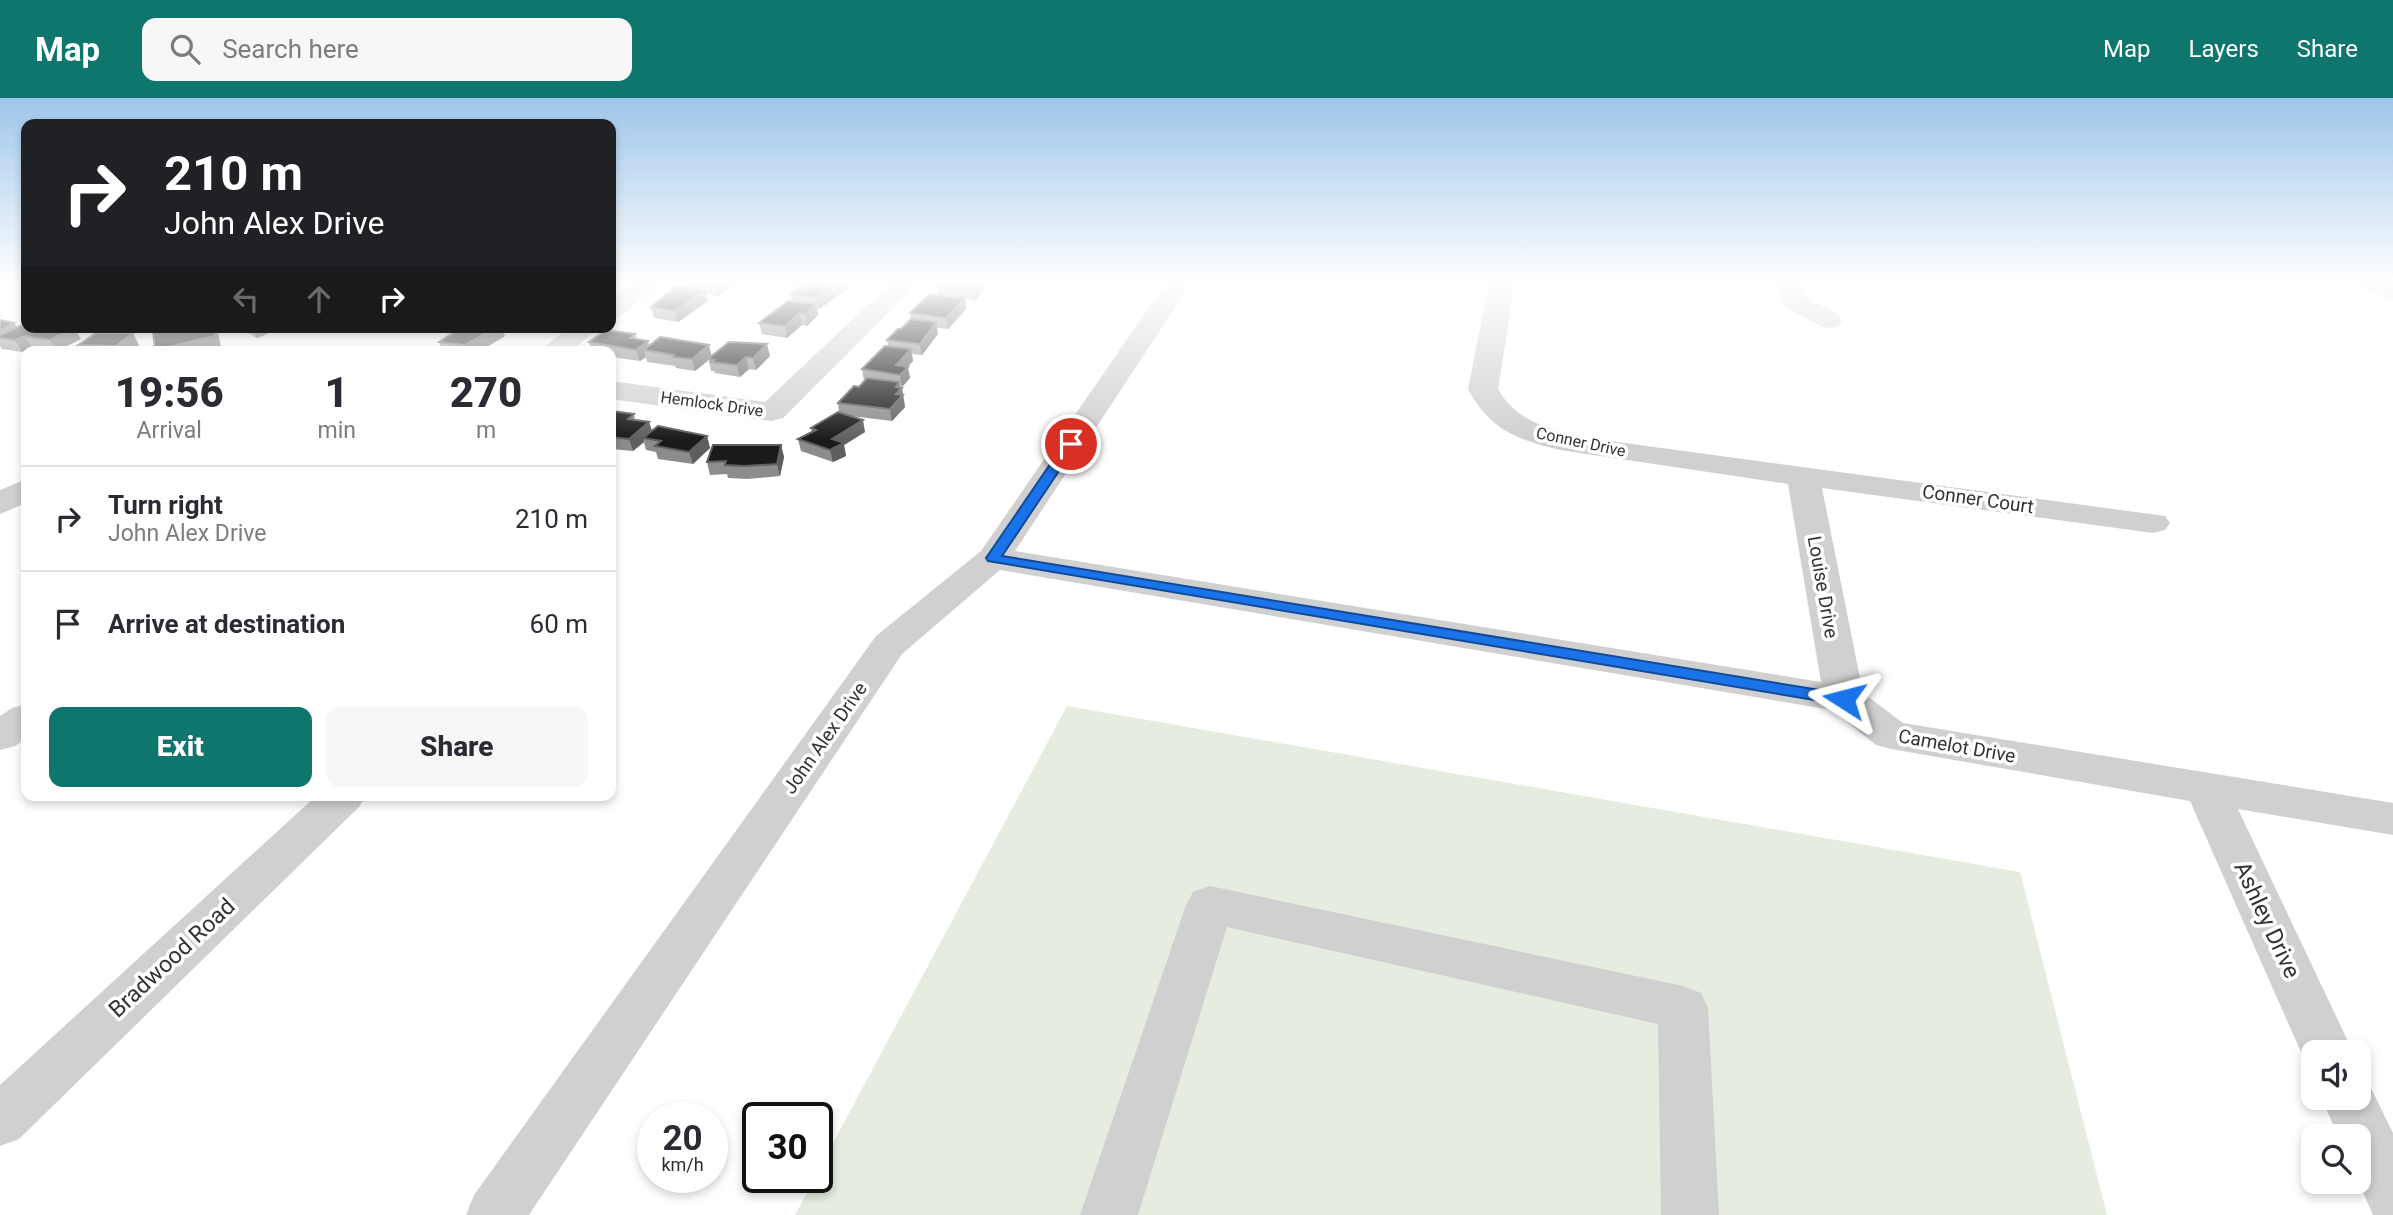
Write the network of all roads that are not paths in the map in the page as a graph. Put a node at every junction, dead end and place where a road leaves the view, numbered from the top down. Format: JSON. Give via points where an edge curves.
{"nodes":[{"id":1,"x":576,"y":335,"type":"edge"},
{"id":2,"x":852,"y":335,"type":"edge"},
{"id":3,"x":1145,"y":335,"type":"edge"},
{"id":4,"x":1493,"y":335,"type":"edge"},
{"id":5,"x":560,"y":346,"type":"edge"},
{"id":6,"x":622,"y":392,"type":"edge"},
{"id":7,"x":1803,"y":475,"type":"junction"},
{"id":8,"x":0,"y":483,"type":"edge"},
{"id":9,"x":21,"y":487,"type":"edge"},
{"id":10,"x":21,"y":491,"type":"edge"},
{"id":11,"x":0,"y":504,"type":"edge"},
{"id":12,"x":2153,"y":523,"type":"dead end"},
{"id":13,"x":993,"y":558,"type":"junction"},
{"id":14,"x":1844,"y":699,"type":"junction"},
{"id":15,"x":21,"y":721,"type":"edge"},
{"id":16,"x":0,"y":736,"type":"edge"},
{"id":17,"x":2207,"y":789,"type":"junction"},
{"id":18,"x":339,"y":801,"type":"edge"},
{"id":19,"x":2393,"y":819,"type":"edge"},
{"id":20,"x":2322,"y":1040,"type":"edge"},
{"id":21,"x":2354,"y":1110,"type":"edge"},
{"id":22,"x":0,"y":1121,"type":"edge"},
{"id":23,"x":2393,"y":1195,"type":"edge"},
{"id":24,"x":495,"y":1215,"type":"edge"},
{"id":25,"x":1109,"y":1215,"type":"edge"},
{"id":26,"x":1690,"y":1215,"type":"edge"}],
"edges":[{"from":1,"to":5,"type":"street"},
{"from":2,"to":6,"type":"street","name":"Hemlock Drive","via":[[772,412]]},
{"from":3,"to":13,"type":"street","name":"John Alex Drive"},
{"from":4,"to":7,"type":"street","name":"Conner Drive","via":[[1483,389],[1488,402],[1503,418],[1532,432],[1617,451]]},
{"from":7,"to":12,"type":"street","name":"Conner Court"},
{"from":7,"to":14,"type":"street","name":"Louise Drive"},
{"from":8,"to":9,"type":"street"},
{"from":10,"to":11,"type":"street"},
{"from":13,"to":14,"type":"street","name":"Camelot Drive"},
{"from":13,"to":24,"type":"street","name":"John Alex Drive","via":[[889,645]]},
{"from":14,"to":17,"type":"street","name":"Camelot Drive","via":[[1891,734]]},
{"from":15,"to":16,"type":"street"},
{"from":17,"to":19,"type":"street","name":"Camelot Drive"},
{"from":17,"to":20,"type":"street","name":"Ashley Drive"},
{"from":18,"to":22,"type":"street","name":"Bradwood Road"},
{"from":21,"to":23,"type":"street"},
{"from":25,"to":26,"type":"street","via":[[1210,905],[1683,1008]]}]}
